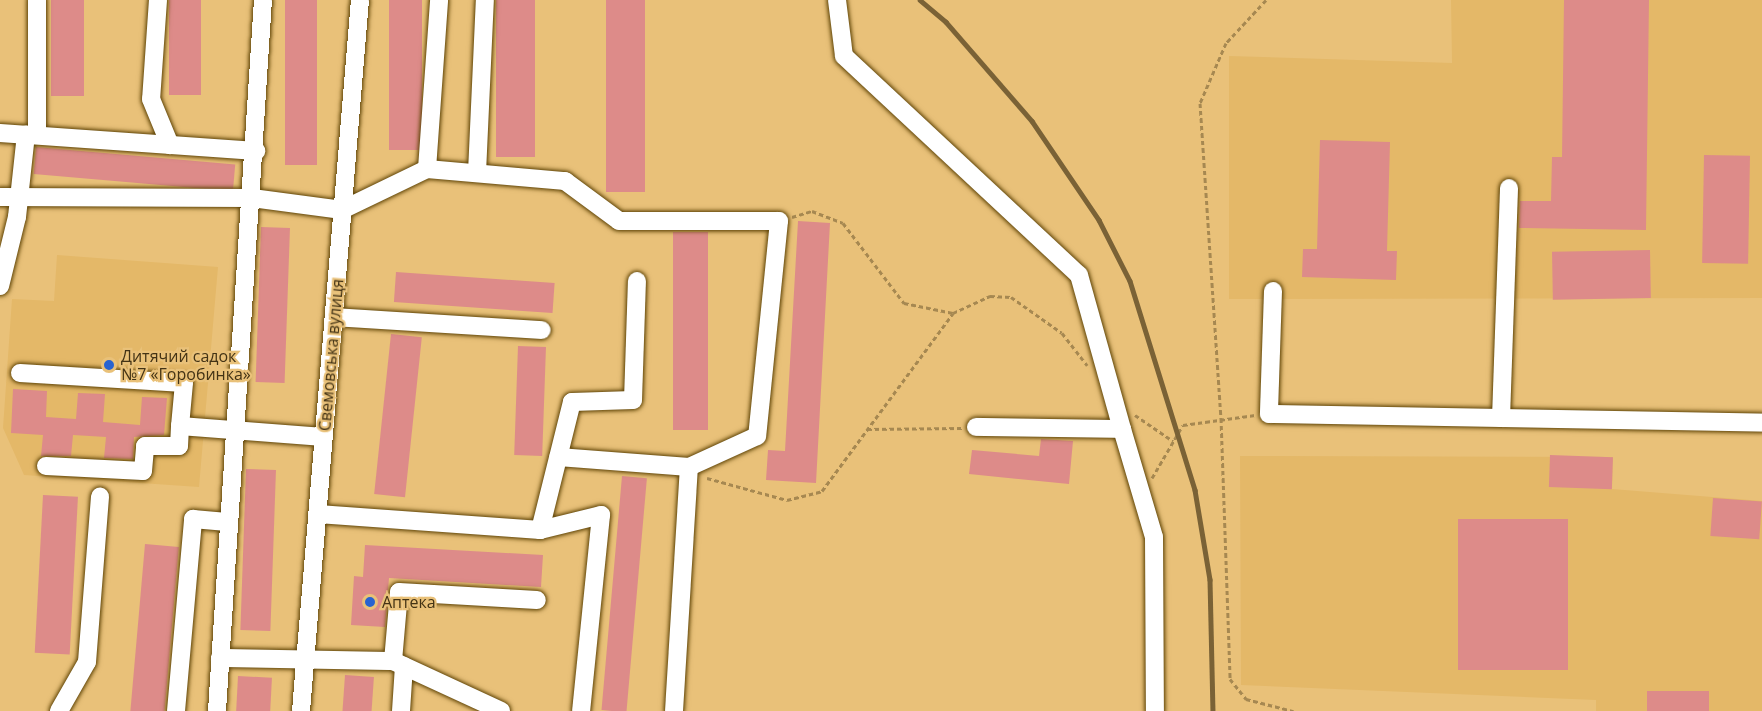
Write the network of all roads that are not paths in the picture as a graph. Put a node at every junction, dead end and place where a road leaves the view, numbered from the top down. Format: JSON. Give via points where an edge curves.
{"nodes":[{"id":1,"x":37,"y":0,"type":"edge"},
{"id":2,"x":158,"y":0,"type":"edge"},
{"id":3,"x":263,"y":0,"type":"edge"},
{"id":4,"x":360,"y":0,"type":"edge"},
{"id":5,"x":439,"y":0,"type":"edge"},
{"id":6,"x":485,"y":0,"type":"edge"},
{"id":7,"x":837,"y":0,"type":"edge"},
{"id":8,"x":0,"y":133,"type":"edge"},
{"id":9,"x":31,"y":135,"type":"junction"},
{"id":10,"x":170,"y":145,"type":"junction"},
{"id":11,"x":256,"y":151,"type":"junction"},
{"id":12,"x":427,"y":169,"type":"junction"},
{"id":13,"x":477,"y":173,"type":"junction"},
{"id":14,"x":1509,"y":188,"type":"dead end"},
{"id":15,"x":9,"y":197,"type":"edge"},
{"id":16,"x":252,"y":198,"type":"junction"},
{"id":17,"x":342,"y":210,"type":"junction"},
{"id":18,"x":637,"y":280,"type":"dead end"},
{"id":19,"x":0,"y":286,"type":"edge"},
{"id":20,"x":1273,"y":291,"type":"dead end"},
{"id":21,"x":334,"y":317,"type":"junction"},
{"id":22,"x":542,"y":330,"type":"dead end"},
{"id":23,"x":20,"y":373,"type":"dead end"},
{"id":24,"x":1501,"y":418,"type":"junction"},
{"id":25,"x":1762,"y":423,"type":"edge"},
{"id":26,"x":180,"y":426,"type":"junction"},
{"id":27,"x":975,"y":428,"type":"road end"},
{"id":28,"x":1122,"y":429,"type":"junction"},
{"id":29,"x":232,"y":430,"type":"junction"},
{"id":30,"x":324,"y":437,"type":"junction"},
{"id":31,"x":558,"y":457,"type":"junction"},
{"id":32,"x":46,"y":466,"type":"dead end"},
{"id":33,"x":688,"y":473,"type":"junction"},
{"id":34,"x":100,"y":497,"type":"dead end"},
{"id":35,"x":318,"y":514,"type":"junction"},
{"id":36,"x":227,"y":522,"type":"junction"},
{"id":37,"x":540,"y":530,"type":"junction"},
{"id":38,"x":537,"y":600,"type":"dead end"},
{"id":39,"x":220,"y":658,"type":"junction"},
{"id":40,"x":305,"y":662,"type":"junction"},
{"id":41,"x":398,"y":664,"type":"junction"},
{"id":42,"x":59,"y":711,"type":"edge"},
{"id":43,"x":176,"y":711,"type":"edge"},
{"id":44,"x":217,"y":711,"type":"edge"},
{"id":45,"x":301,"y":711,"type":"edge"},
{"id":46,"x":401,"y":711,"type":"edge"},
{"id":47,"x":501,"y":711,"type":"edge"},
{"id":48,"x":581,"y":711,"type":"edge"},
{"id":49,"x":674,"y":711,"type":"edge"},
{"id":50,"x":1155,"y":711,"type":"edge"}],
"edges":[{"from":1,"to":9,"type":"street"},
{"from":2,"to":10,"type":"street","via":[[151,99]]},
{"from":3,"to":11,"type":"street"},
{"from":4,"to":17,"type":"street","name":"Свемовська вулиця"},
{"from":5,"to":12,"type":"street"},
{"from":6,"to":13,"type":"street"},
{"from":7,"to":28,"type":"street","via":[[844,56],[1079,275]]},
{"from":8,"to":9,"type":"street"},
{"from":9,"to":10,"type":"street"},
{"from":9,"to":15,"type":"street"},
{"from":10,"to":11,"type":"street"},
{"from":11,"to":16,"type":"street"},
{"from":12,"to":13,"type":"street"},
{"from":12,"to":17,"type":"street"},
{"from":13,"to":33,"type":"street","via":[[565,181],[620,221],[778,221],[757,436]]},
{"from":14,"to":24,"type":"street"},
{"from":15,"to":16,"type":"street"},
{"from":15,"to":19,"type":"street"},
{"from":16,"to":17,"type":"street"},
{"from":16,"to":29,"type":"street"},
{"from":17,"to":21,"type":"street","name":"Свемовська вулиця"},
{"from":18,"to":31,"type":"street","via":[[633,400],[572,402]]},
{"from":20,"to":24,"type":"street","via":[[1269,414]]},
{"from":21,"to":22,"type":"street"},
{"from":21,"to":30,"type":"street","name":"Свемовська вулиця"},
{"from":23,"to":26,"type":"street","via":[[184,383]]},
{"from":24,"to":25,"type":"street"},
{"from":26,"to":29,"type":"street"},
{"from":26,"to":32,"type":"street","via":[[179,446],[145,446],[143,471]]},
{"from":27,"to":28,"type":"street"},
{"from":28,"to":50,"type":"street","via":[[1154,537]]},
{"from":29,"to":30,"type":"street"},
{"from":29,"to":36,"type":"street"},
{"from":30,"to":35,"type":"street","name":"Свемовська вулиця"},
{"from":31,"to":33,"type":"street"},
{"from":31,"to":37,"type":"street"},
{"from":33,"to":49,"type":"street"},
{"from":34,"to":42,"type":"street","via":[[87,662]]},
{"from":35,"to":37,"type":"street"},
{"from":35,"to":40,"type":"street","name":"Свемовська вулиця"},
{"from":36,"to":39,"type":"street"},
{"from":36,"to":43,"type":"street","via":[[193,519]]},
{"from":37,"to":48,"type":"street","via":[[600,515]]},
{"from":38,"to":41,"type":"street","via":[[399,592]]},
{"from":39,"to":40,"type":"street"},
{"from":39,"to":44,"type":"street"},
{"from":40,"to":41,"type":"street"},
{"from":40,"to":45,"type":"street","name":"Свемовська вулиця"},
{"from":41,"to":46,"type":"street"},
{"from":41,"to":47,"type":"street"}]}
